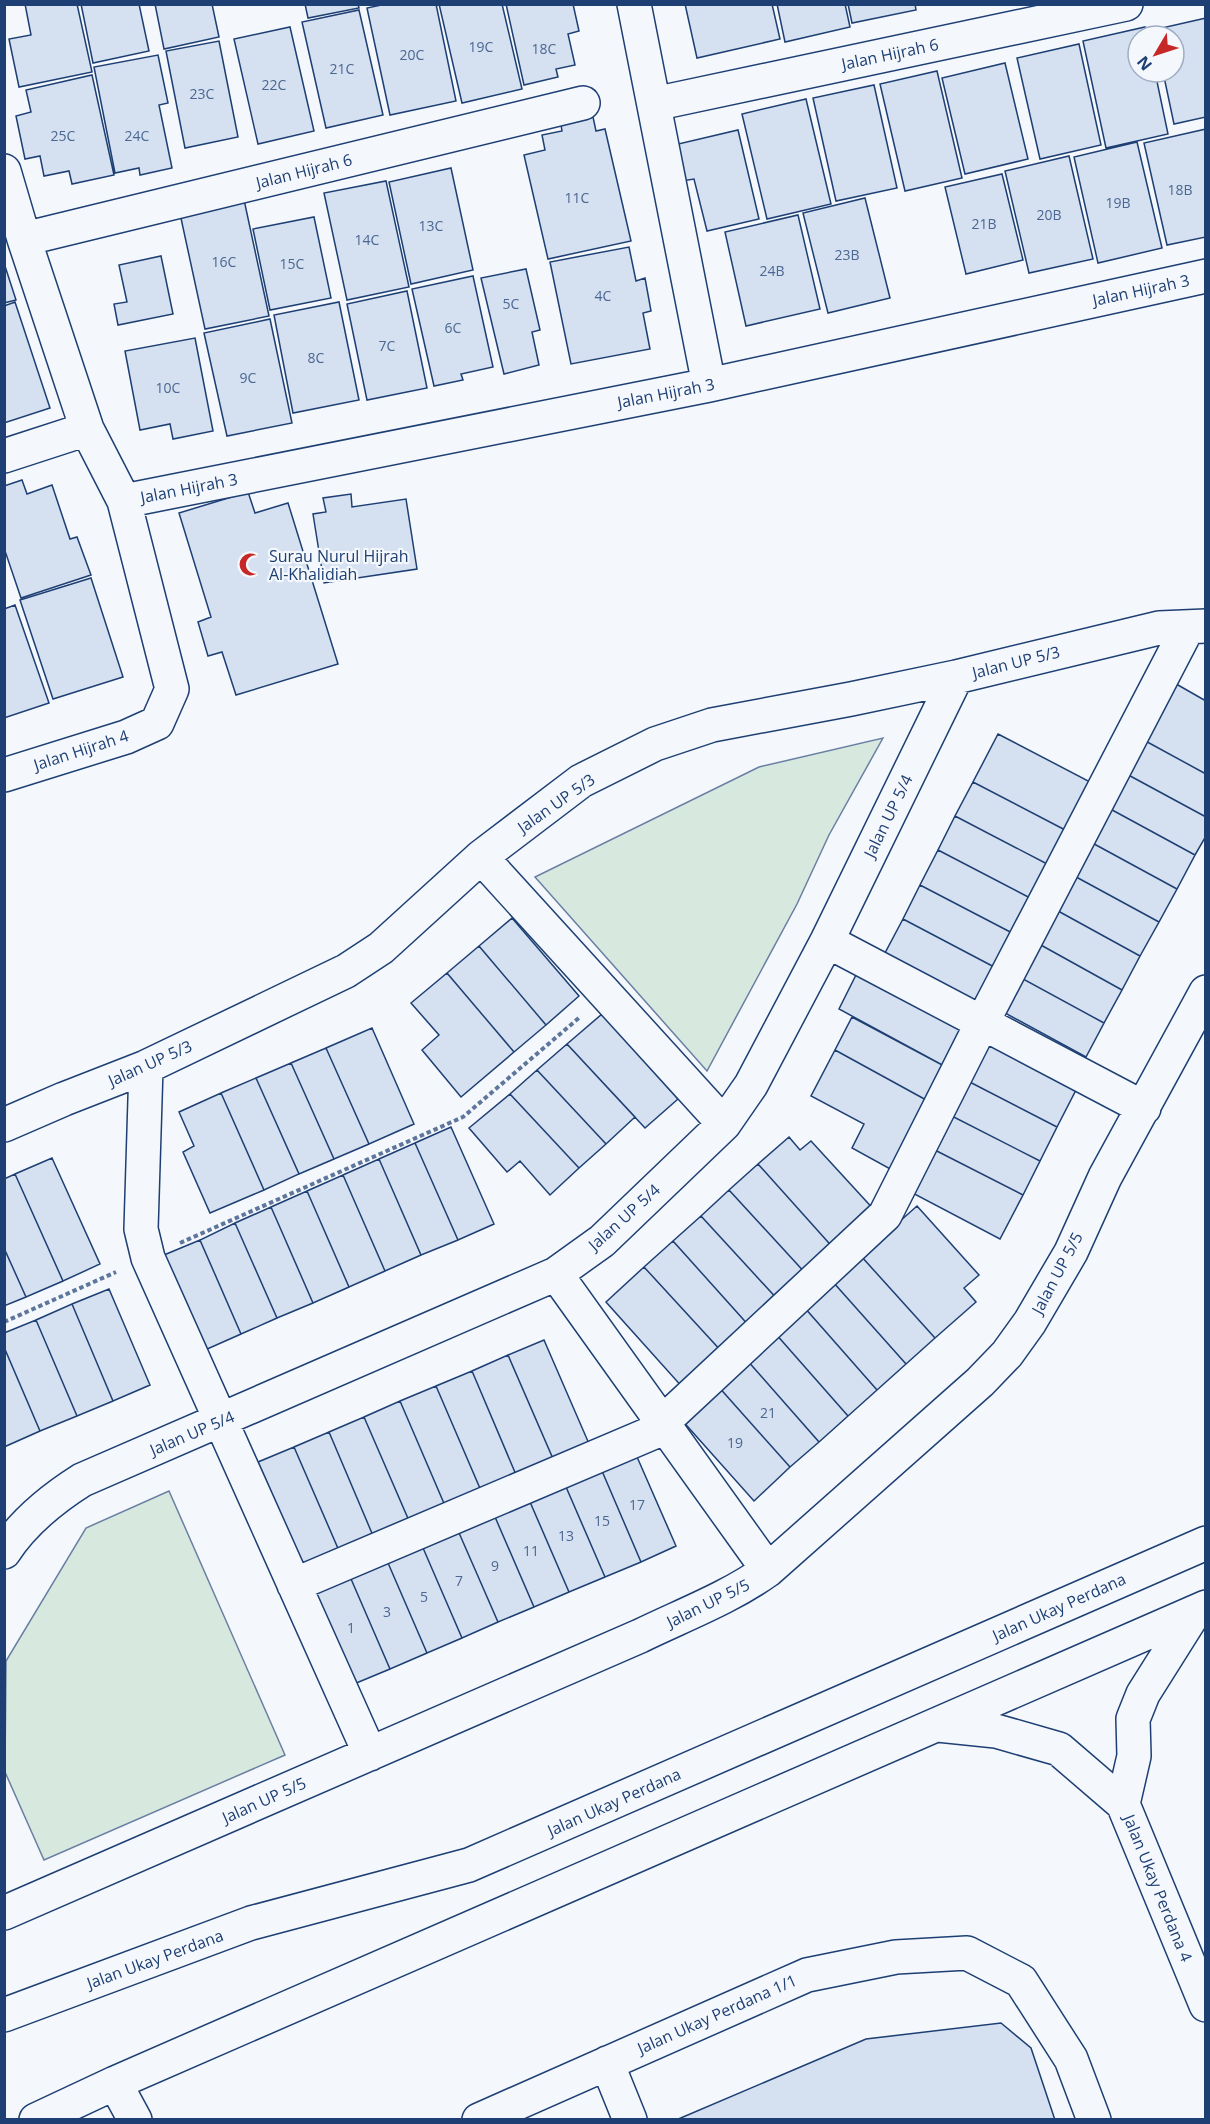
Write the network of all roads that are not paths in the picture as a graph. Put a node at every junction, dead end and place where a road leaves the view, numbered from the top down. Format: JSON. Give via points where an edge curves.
{"nodes":[{"id":1,"x":634,"y":4,"type":"edge"},
{"id":2,"x":1126,"y":4,"type":"edge"},
{"id":3,"x":583,"y":103,"type":"dead end"},
{"id":4,"x":654,"y":104,"type":"junction"},
{"id":5,"x":5,"y":175,"type":"edge"},
{"id":6,"x":24,"y":239,"type":"junction"},
{"id":7,"x":1206,"y":276,"type":"edge"},
{"id":8,"x":709,"y":385,"type":"junction"},
{"id":9,"x":87,"y":429,"type":"junction"},
{"id":10,"x":4,"y":456,"type":"edge"},
{"id":11,"x":124,"y":501,"type":"junction"},
{"id":12,"x":1197,"y":626,"type":"edge"},
{"id":13,"x":956,"y":677,"type":"junction"},
{"id":14,"x":157,"y":723,"type":"joint"},
{"id":15,"x":4,"y":775,"type":"edge"},
{"id":16,"x":481,"y":857,"type":"junction"},
{"id":17,"x":827,"y":941,"type":"junction"},
{"id":18,"x":1206,"y":992,"type":"edge"},
{"id":19,"x":982,"y":1023,"type":"junction"},
{"id":20,"x":146,"y":1067,"type":"junction"},
{"id":21,"x":1144,"y":1108,"type":"junction"},
{"id":22,"x":723,"y":1124,"type":"junction"},
{"id":23,"x":4,"y":1125,"type":"edge"},
{"id":24,"x":556,"y":1274,"type":"junction"},
{"id":25,"x":220,"y":1421,"type":"junction"},
{"id":26,"x":664,"y":1425,"type":"junction"},
{"id":27,"x":1206,"y":1543,"type":"edge"},
{"id":28,"x":4,"y":1552,"type":"edge"},
{"id":29,"x":768,"y":1570,"type":"junction"},
{"id":30,"x":294,"y":1585,"type":"junction"},
{"id":31,"x":1200,"y":1610,"type":"edge"},
{"id":32,"x":937,"y":1725,"type":"junction"},
{"id":33,"x":370,"y":1754,"type":"junction"},
{"id":34,"x":1123,"y":1804,"type":"junction"},
{"id":35,"x":6,"y":1910,"type":"edge"},
{"id":36,"x":1206,"y":2005,"type":"edge"},
{"id":37,"x":4,"y":2015,"type":"edge"},
{"id":38,"x":606,"y":2062,"type":"junction"},
{"id":39,"x":115,"y":2083,"type":"junction"},
{"id":40,"x":36,"y":2120,"type":"edge"},
{"id":41,"x":135,"y":2120,"type":"edge"},
{"id":42,"x":478,"y":2120,"type":"edge"},
{"id":43,"x":630,"y":2120,"type":"edge"},
{"id":44,"x":1094,"y":2120,"type":"edge"}],
"edges":[{"from":1,"to":4,"type":"street"},
{"from":2,"to":4,"type":"street","name":"Jalan Hijrah 6"},
{"from":3,"to":6,"type":"street","name":"Jalan Hijrah 6"},
{"from":4,"to":8,"type":"street"},
{"from":5,"to":6,"type":"street","name":"Jalan Hijrah 3"},
{"from":6,"to":9,"type":"street","name":"Jalan Hijrah 3"},
{"from":7,"to":8,"type":"street","name":"Jalan Hijrah 3"},
{"from":8,"to":11,"type":"street","name":"Jalan Hijrah 3"},
{"from":9,"to":10,"type":"street"},
{"from":9,"to":11,"type":"street","name":"Jalan Hijrah 3"},
{"from":11,"to":14,"type":"street","name":"Jalan Hijrah 3","via":[[172,689]]},
{"from":12,"to":13,"type":"street","name":"Jalan UP 5/3","via":[[1159,628]]},
{"from":12,"to":19,"type":"street"},
{"from":13,"to":16,"type":"street","name":"Jalan UP 5/3","via":[[712,725],[655,744],[582,781]]},
{"from":13,"to":17,"type":"street","name":"Jalan UP 5/4"},
{"from":14,"to":15,"type":"street","name":"Jalan Hijrah 4","via":[[126,737]]},
{"from":16,"to":20,"type":"street","name":"Jalan UP 5/3","via":[[381,948],[346,971]]},
{"from":16,"to":22,"type":"street"},
{"from":17,"to":19,"type":"street"},
{"from":17,"to":22,"type":"street","name":"Jalan UP 5/4","via":[[752,1085]]},
{"from":18,"to":21,"type":"street","name":"Jalan UP 5/5"},
{"from":19,"to":21,"type":"street"},
{"from":19,"to":26,"type":"street","via":[[885,1215]]},
{"from":20,"to":23,"type":"street","name":"Jalan UP 5/3"},
{"from":20,"to":25,"type":"street","via":[[141,1229],[148,1258]]},
{"from":21,"to":29,"type":"street","name":"Jalan UP 5/5","via":[[1105,1177],[1071,1252],[1007,1354]]},
{"from":22,"to":24,"type":"street","name":"Jalan UP 5/4","via":[[602,1241]]},
{"from":24,"to":25,"type":"street","name":"Jalan UP 5/4"},
{"from":24,"to":26,"type":"street"},
{"from":25,"to":28,"type":"street","name":"Jalan UP 5/4","via":[[82,1480],[48,1502]]},
{"from":25,"to":30,"type":"street"},
{"from":26,"to":29,"type":"street"},
{"from":26,"to":30,"type":"street"},
{"from":27,"to":37,"type":"street","name":"Jalan Ukay Perdana","via":[[470,1865],[251,1923]]},
{"from":29,"to":33,"type":"street","name":"Jalan UP 5/5","via":[[726,1596],[640,1636]]},
{"from":30,"to":33,"type":"street"},
{"from":31,"to":32,"type":"street"},
{"from":31,"to":34,"type":"street","name":"Jalan Ukay Perdana 4","via":[[1143,1694],[1133,1719],[1134,1756]]},
{"from":32,"to":34,"type":"street","name":"Jalan Ukay Perdana 4","via":[[996,1731],[1059,1749]]},
{"from":32,"to":39,"type":"street"},
{"from":33,"to":35,"type":"street","name":"Jalan UP 5/5"},
{"from":34,"to":36,"type":"street","name":"Jalan Ukay Perdana 4"},
{"from":38,"to":42,"type":"street","name":"Jalan Ukay Perdana 1/1"},
{"from":38,"to":43,"type":"street"},
{"from":38,"to":44,"type":"street","name":"Jalan Ukay Perdana 1/1","via":[[807,1975],[896,1957],[968,1953],[1021,1981],[1071,2059]]},
{"from":39,"to":40,"type":"street"},
{"from":39,"to":41,"type":"street"}]}
